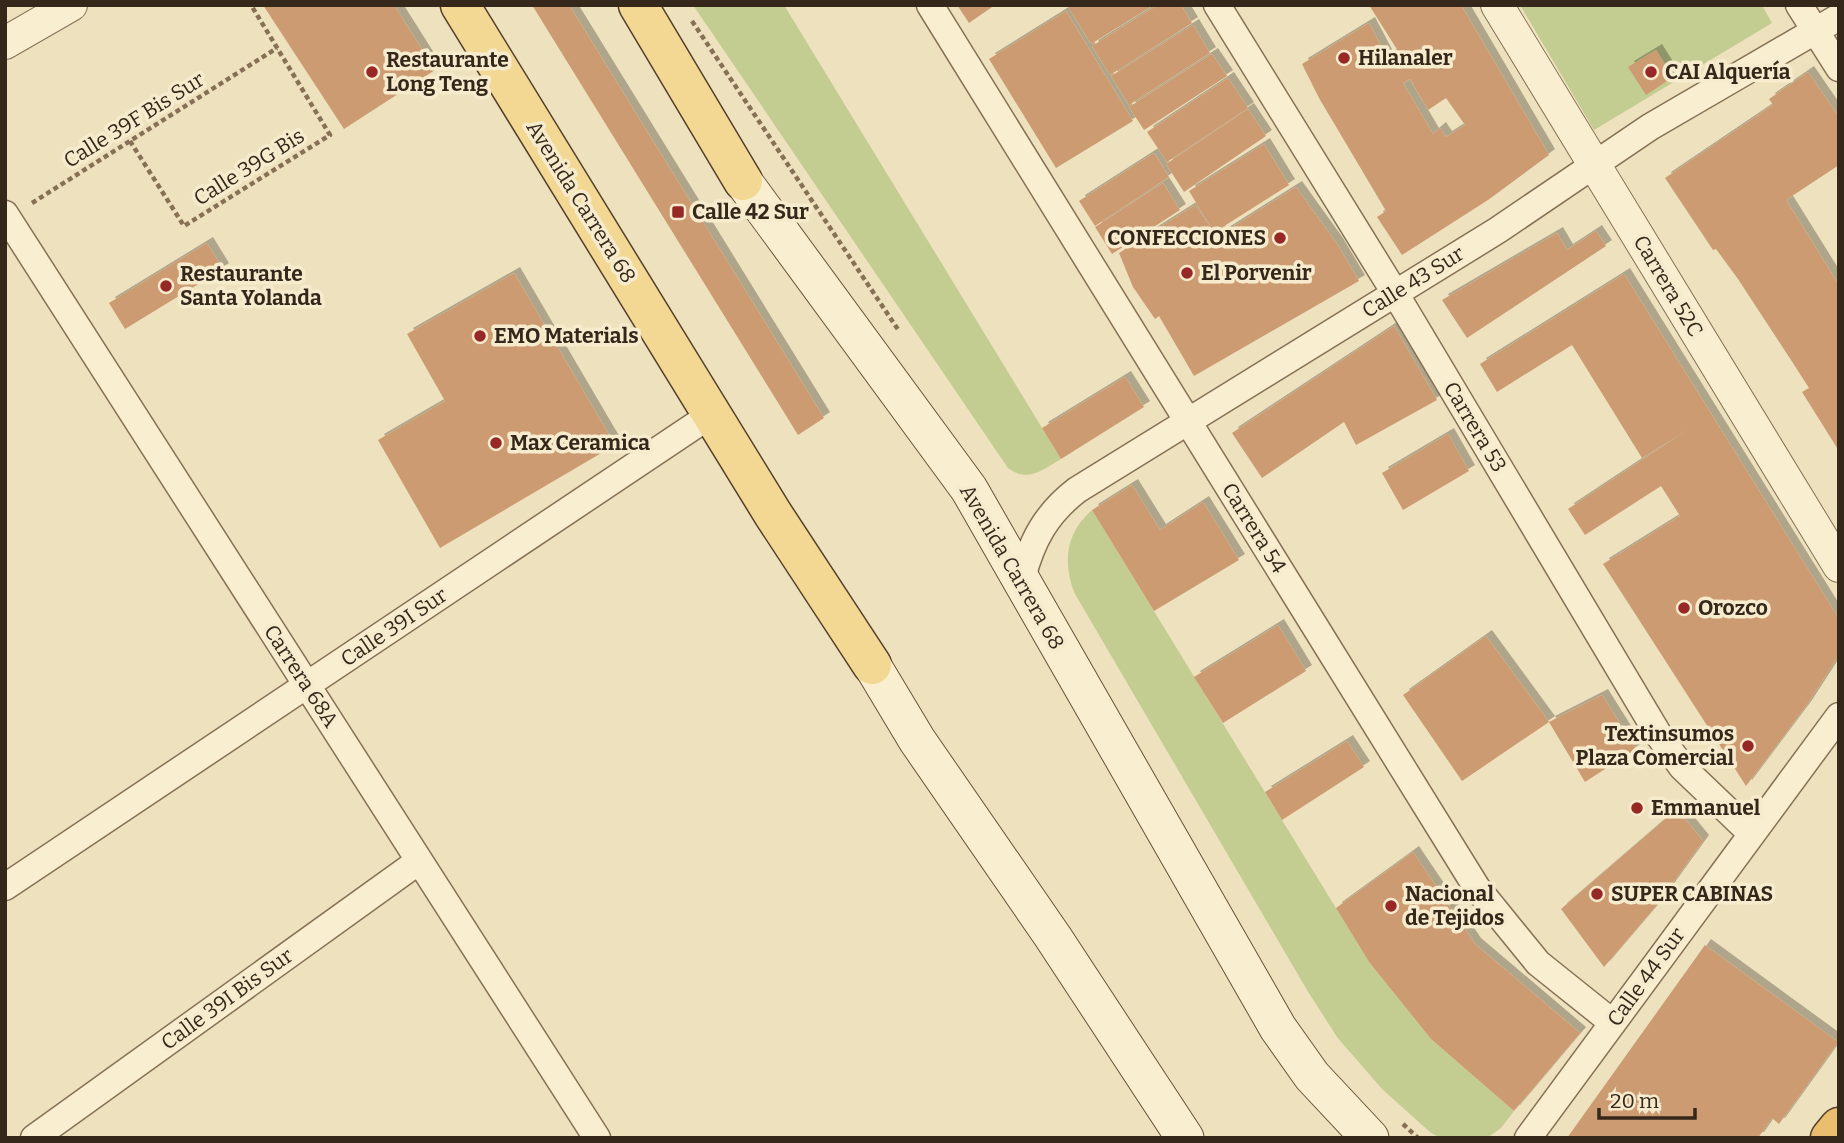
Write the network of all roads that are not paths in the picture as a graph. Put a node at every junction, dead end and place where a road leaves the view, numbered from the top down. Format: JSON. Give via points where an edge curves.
{"nodes":[{"id":1,"x":71,"y":5,"type":"edge"},
{"id":2,"x":460,"y":5,"type":"edge"},
{"id":3,"x":638,"y":5,"type":"edge"},
{"id":4,"x":930,"y":5,"type":"edge"},
{"id":5,"x":1217,"y":5,"type":"edge"},
{"id":6,"x":1497,"y":5,"type":"edge"},
{"id":7,"x":1800,"y":5,"type":"edge"},
{"id":8,"x":1839,"y":17,"type":"edge"},
{"id":9,"x":1816,"y":31,"type":"junction"},
{"id":10,"x":5,"y":43,"type":"edge"},
{"id":11,"x":1839,"y":68,"type":"edge"},
{"id":12,"x":1594,"y":165,"type":"junction"},
{"id":13,"x":743,"y":181,"type":"joint"},
{"id":14,"x":7,"y":216,"type":"edge"},
{"id":15,"x":1395,"y":293,"type":"junction"},
{"id":16,"x":712,"y":414,"type":"junction"},
{"id":17,"x":1188,"y":421,"type":"junction"},
{"id":18,"x":1839,"y":566,"type":"edge"},
{"id":19,"x":1021,"y":578,"type":"junction"},
{"id":20,"x":872,"y":665,"type":"joint"},
{"id":21,"x":307,"y":685,"type":"junction"},
{"id":22,"x":1839,"y":716,"type":"edge"},
{"id":23,"x":1752,"y":834,"type":"junction"},
{"id":24,"x":419,"y":861,"type":"junction"},
{"id":25,"x":5,"y":887,"type":"edge"},
{"id":26,"x":1613,"y":1023,"type":"junction"},
{"id":27,"x":1839,"y":1127,"type":"edge"},
{"id":28,"x":34,"y":1138,"type":"edge"},
{"id":29,"x":597,"y":1138,"type":"edge"},
{"id":30,"x":1185,"y":1138,"type":"edge"},
{"id":31,"x":1370,"y":1138,"type":"edge"},
{"id":32,"x":1528,"y":1138,"type":"edge"},
{"id":33,"x":1830,"y":1138,"type":"edge"}],
"edges":[{"from":1,"to":10,"type":"street"},
{"from":2,"to":16,"type":"main road","name":"Avenida Carrera 68"},
{"from":3,"to":13,"type":"main road","name":"Avenida Carrera 68"},
{"from":4,"to":17,"type":"street","name":"Carrera 54"},
{"from":5,"to":15,"type":"street","name":"Carrera 53"},
{"from":6,"to":12,"type":"street","name":"Carrera 52C"},
{"from":7,"to":9,"type":"street"},
{"from":8,"to":9,"type":"street","name":"Calle 43 Sur"},
{"from":9,"to":11,"type":"street"},
{"from":9,"to":12,"type":"street","name":"Calle 43 Sur","via":[[1660,121]]},
{"from":12,"to":15,"type":"street","name":"Calle 43 Sur"},
{"from":12,"to":18,"type":"street","name":"Carrera 52C"},
{"from":13,"to":19,"type":"main road","name":"Avenida Carrera 68","via":[[969,489]]},
{"from":14,"to":21,"type":"street","name":"Carrera 68A"},
{"from":15,"to":17,"type":"street","name":"Calle 43 Sur"},
{"from":15,"to":23,"type":"street","name":"Carrera 53","via":[[1660,737],[1682,767]]},
{"from":16,"to":20,"type":"main road","name":"Avenida Carrera 68"},
{"from":16,"to":21,"type":"street","name":"Calle 39I Sur"},
{"from":17,"to":19,"type":"street","name":"Calle 43 Sur","via":[[1056,506],[1035,539]]},
{"from":17,"to":26,"type":"street","name":"Carrera 54","via":[[1478,888],[1538,962]]},
{"from":19,"to":31,"type":"main road","name":"Avenida Carrera 68","via":[[1278,1028],[1312,1076]]},
{"from":20,"to":30,"type":"main road","name":"Avenida Carrera 68","via":[[917,740]]},
{"from":21,"to":24,"type":"street","name":"Carrera 68A"},
{"from":21,"to":25,"type":"street","name":"Calle 39I Sur"},
{"from":22,"to":23,"type":"street","name":"Calle 44 Sur"},
{"from":23,"to":26,"type":"street","name":"Calle 44 Sur"},
{"from":24,"to":28,"type":"street","name":"Calle 39I Bis Sur"},
{"from":24,"to":29,"type":"street","name":"Carrera 68A"},
{"from":26,"to":32,"type":"street","name":"Calle 44 Sur"},
{"from":27,"to":33,"type":"highway"}]}
